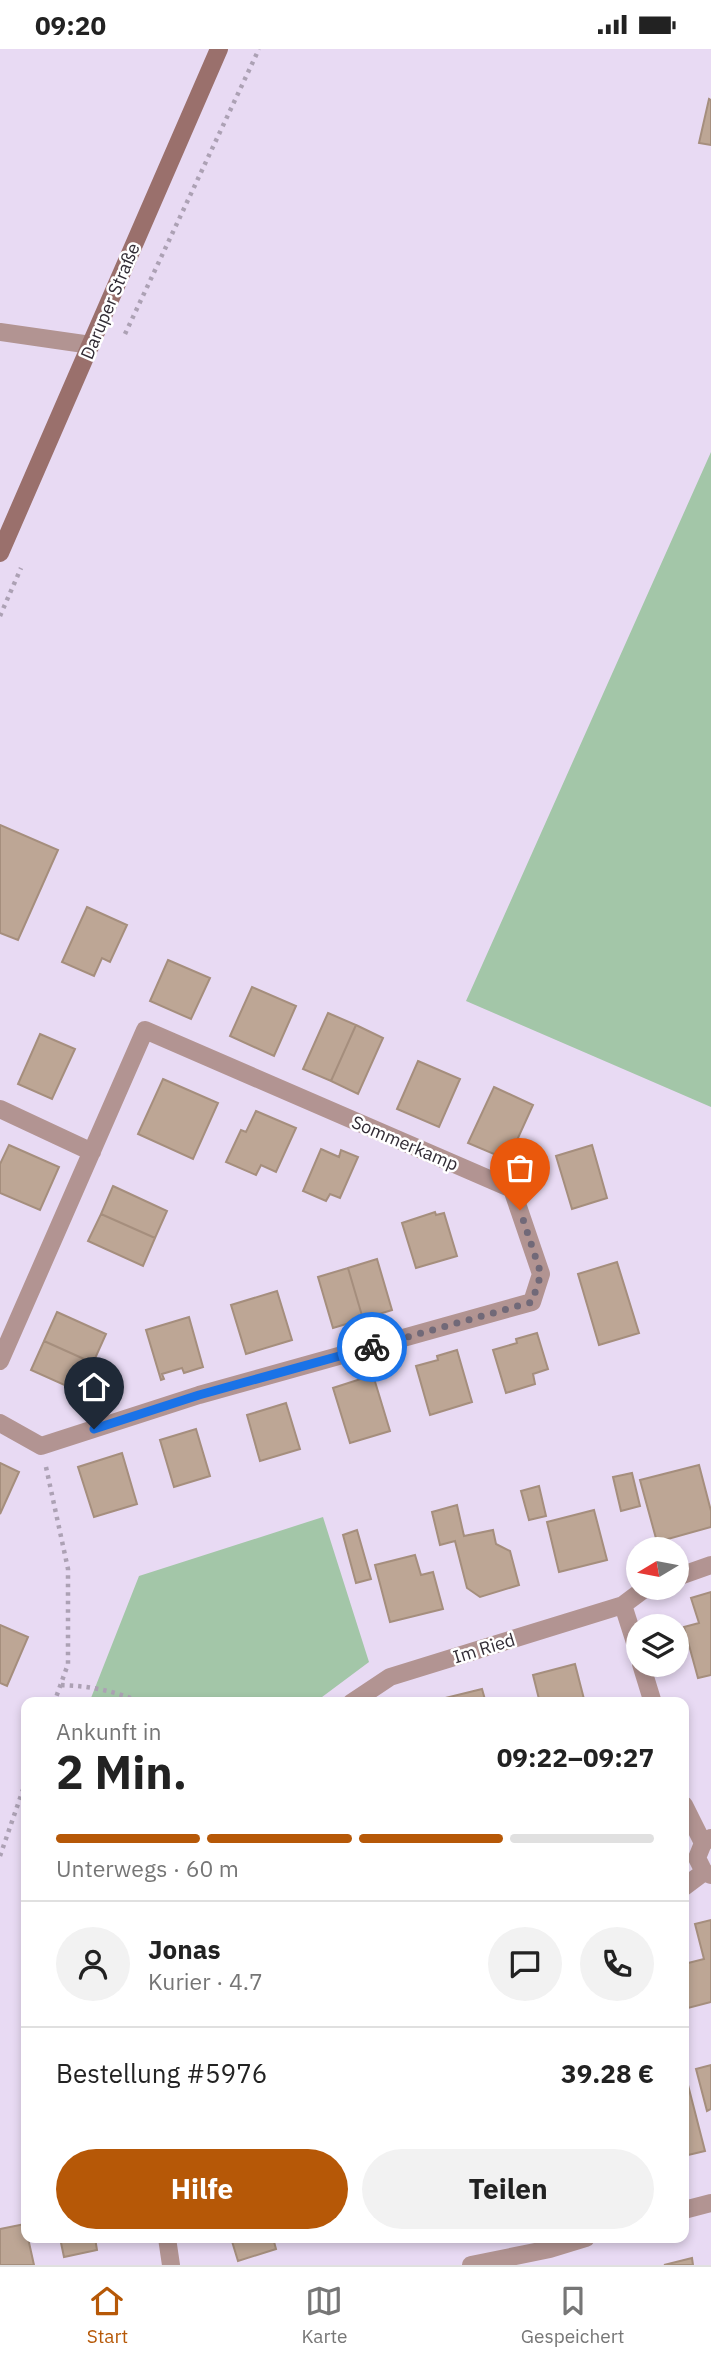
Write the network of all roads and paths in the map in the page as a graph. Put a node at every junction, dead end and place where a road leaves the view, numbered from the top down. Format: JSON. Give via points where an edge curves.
{"nodes":[{"id":1,"x":219,"y":49,"type":"edge"},
{"id":2,"x":259,"y":49,"type":"edge"},
{"id":3,"x":0,"y":332,"type":"edge"},
{"id":4,"x":125,"y":335,"type":"dead end"},
{"id":5,"x":91,"y":345,"type":"junction"},
{"id":6,"x":0,"y":553,"type":"edge"},
{"id":7,"x":0,"y":1109,"type":"edge"},
{"id":8,"x":92,"y":1152,"type":"junction"},
{"id":9,"x":0,"y":1361,"type":"edge"},
{"id":10,"x":0,"y":1423,"type":"edge"},
{"id":11,"x":41,"y":1446,"type":"junction"},
{"id":12,"x":711,"y":1565,"type":"edge"},
{"id":13,"x":690,"y":1572,"type":"edge"},
{"id":14,"x":630,"y":1600,"type":"edge"},
{"id":15,"x":623,"y":1605,"type":"junction"},
{"id":16,"x":626,"y":1614,"type":"edge"},
{"id":17,"x":645,"y":1677,"type":"edge"},
{"id":18,"x":61,"y":1685,"type":"junction"},
{"id":19,"x":56,"y":1697,"type":"edge"},
{"id":20,"x":128,"y":1697,"type":"edge"},
{"id":21,"x":360,"y":1697,"type":"edge"},
{"id":22,"x":651,"y":1697,"type":"edge"},
{"id":23,"x":21,"y":1795,"type":"edge"},
{"id":24,"x":689,"y":1813,"type":"edge"},
{"id":25,"x":707,"y":1840,"type":"edge"},
{"id":26,"x":0,"y":1856,"type":"edge"},
{"id":27,"x":708,"y":1874,"type":"edge"},
{"id":28,"x":689,"y":1884,"type":"edge"},
{"id":29,"x":711,"y":2203,"type":"edge"},
{"id":30,"x":689,"y":2209,"type":"edge"},
{"id":31,"x":168,"y":2243,"type":"edge"},
{"id":32,"x":566,"y":2243,"type":"edge"},
{"id":33,"x":482,"y":2264,"type":"edge"},
{"id":34,"x":171,"y":2265,"type":"edge"}],
"edges":[{"from":1,"to":5,"type":"street","name":"Daruper Straße"},
{"from":2,"to":4,"type":"path"},
{"from":3,"to":5,"type":"street"},
{"from":5,"to":6,"type":"street","name":"Daruper Straße"},
{"from":7,"to":8,"type":"street"},
{"from":8,"to":9,"type":"street","name":"Sommerkamp"},
{"from":8,"to":11,"type":"street","name":"Sommerkamp","via":[[145,1030],[512,1189],[541,1274],[532,1302],[199,1395]]},
{"from":10,"to":11,"type":"street"},
{"from":11,"to":18,"type":"path","via":[[68,1569],[68,1664]]},
{"from":12,"to":13,"type":"street"},
{"from":14,"to":15,"type":"street","name":"Im Ried"},
{"from":15,"to":16,"type":"street"},
{"from":15,"to":21,"type":"street","name":"Im Ried","via":[[390,1677]]},
{"from":17,"to":22,"type":"street"},
{"from":18,"to":19,"type":"path"},
{"from":18,"to":20,"type":"path","via":[[91,1686]]},
{"from":23,"to":26,"type":"path"},
{"from":24,"to":25,"type":"street"},
{"from":25,"to":27,"type":"street","via":[[697,1858]]},
{"from":27,"to":28,"type":"street"},
{"from":29,"to":30,"type":"street"},
{"from":31,"to":34,"type":"street"},
{"from":32,"to":33,"type":"street"}]}
